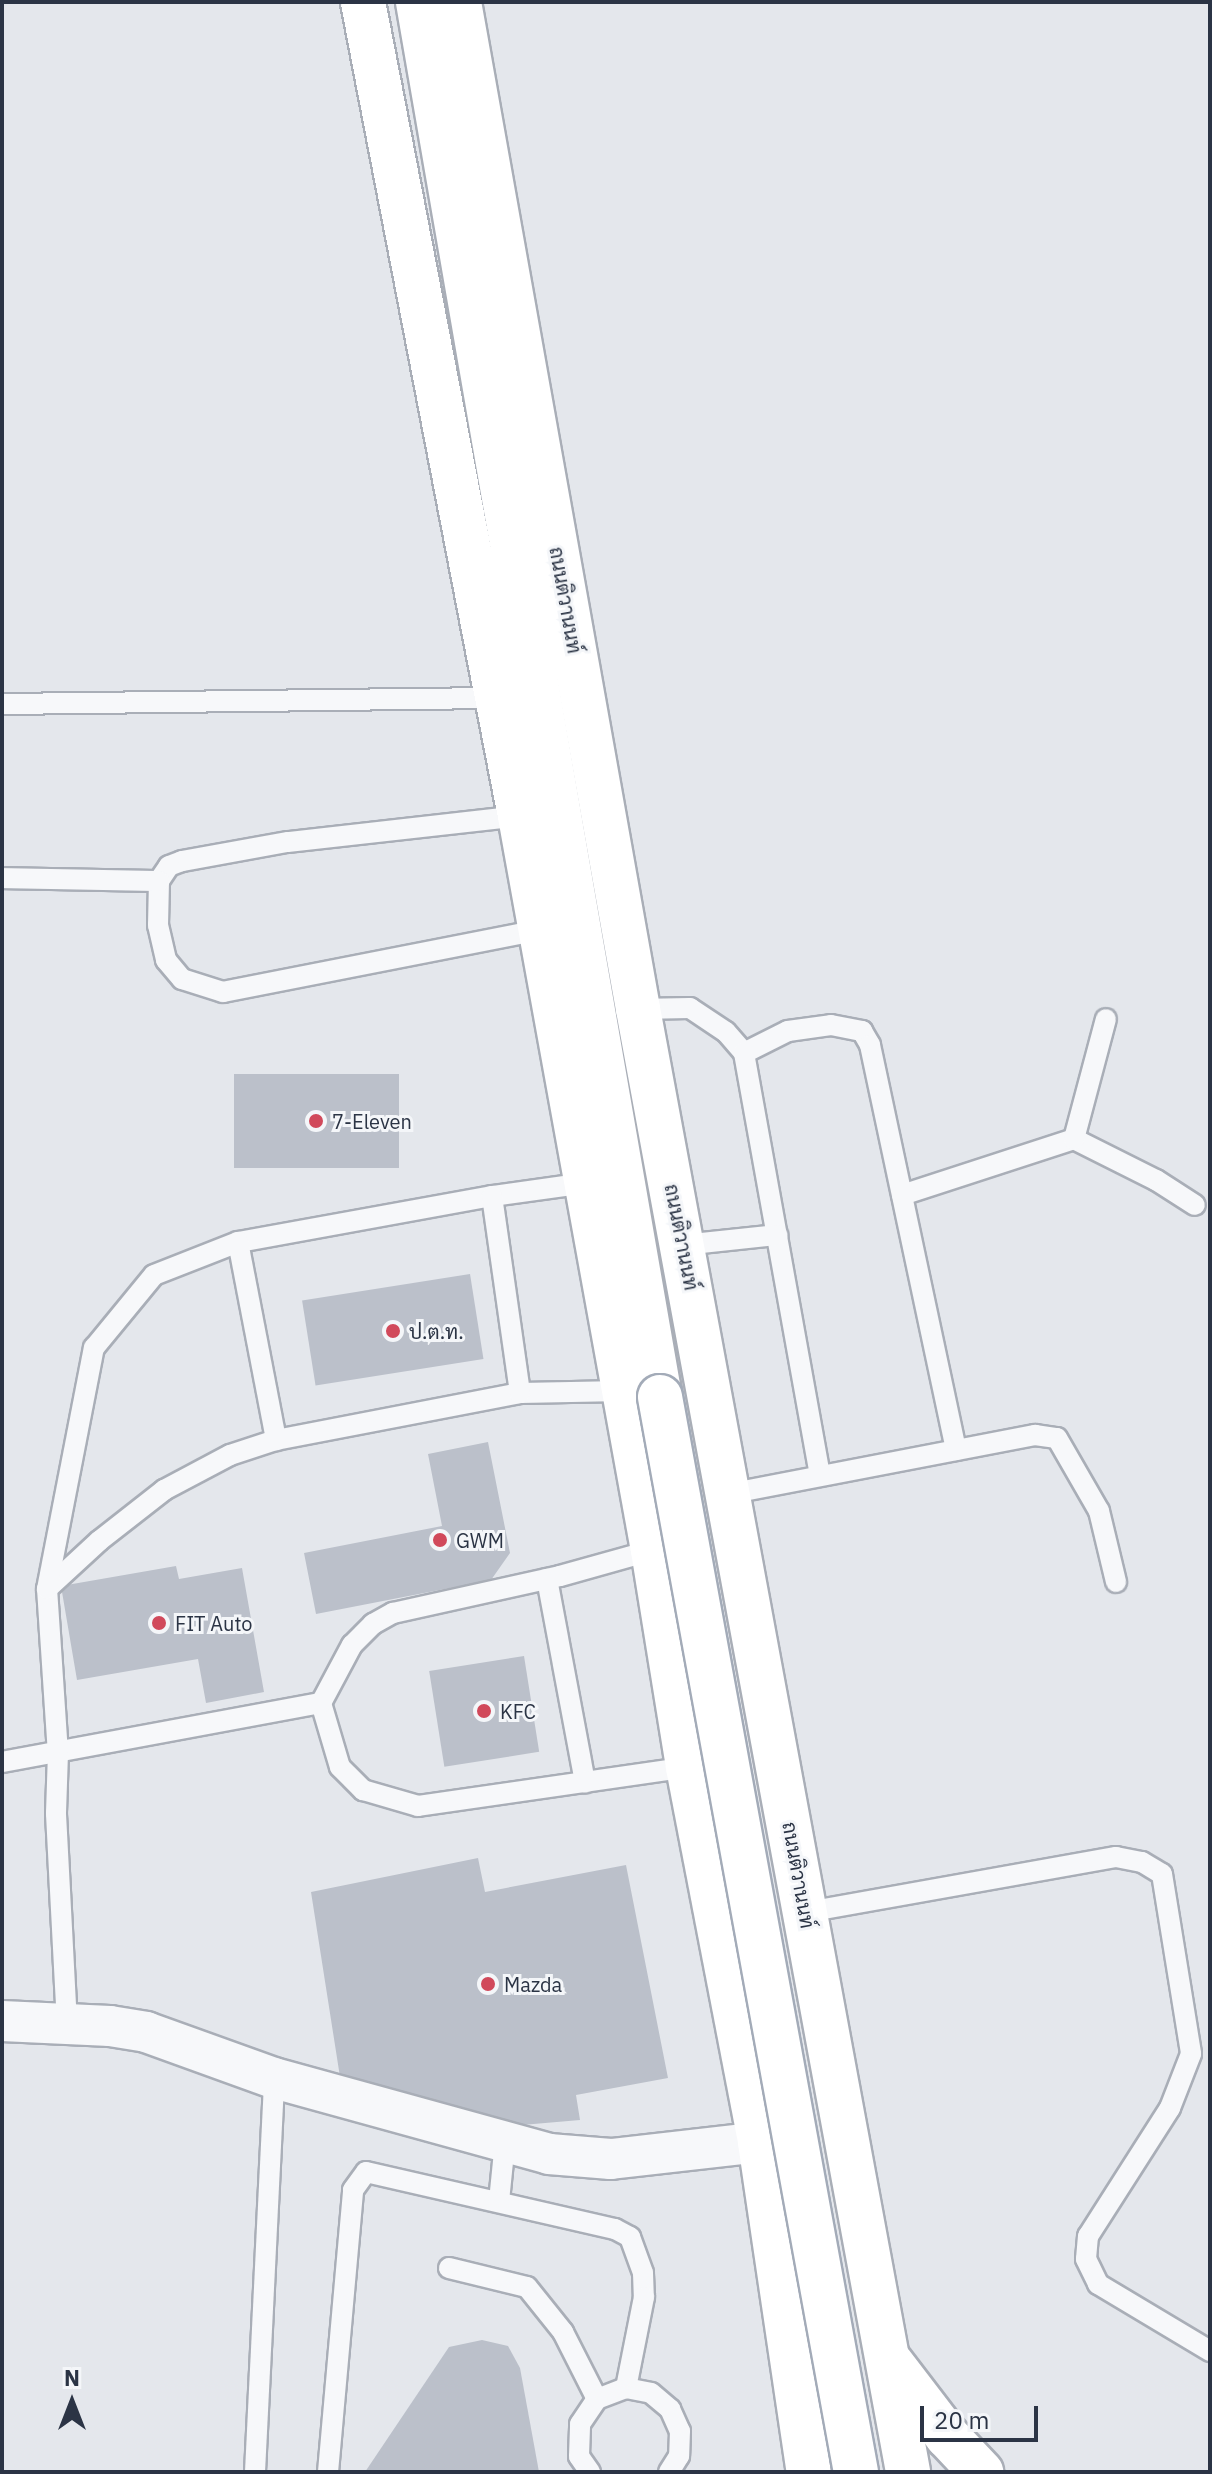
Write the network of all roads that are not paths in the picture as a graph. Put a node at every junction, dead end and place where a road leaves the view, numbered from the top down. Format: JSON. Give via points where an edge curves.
{"nodes":[{"id":1,"x":363,"y":2,"type":"edge"},
{"id":2,"x":418,"y":2,"type":"edge"},
{"id":3,"x":459,"y":2,"type":"edge"},
{"id":4,"x":498,"y":698,"type":"junction"},
{"id":5,"x":2,"y":704,"type":"edge"},
{"id":6,"x":520,"y":816,"type":"junction"},
{"id":7,"x":2,"y":878,"type":"edge"},
{"id":8,"x":159,"y":881,"type":"junction"},
{"id":9,"x":539,"y":930,"type":"junction"},
{"id":10,"x":638,"y":1009,"type":"junction"},
{"id":11,"x":1106,"y":1019,"type":"dead end"},
{"id":12,"x":744,"y":1053,"type":"junction"},
{"id":13,"x":1074,"y":1139,"type":"junction"},
{"id":14,"x":586,"y":1183,"type":"junction"},
{"id":15,"x":902,"y":1195,"type":"junction"},
{"id":16,"x":492,"y":1196,"type":"junction"},
{"id":17,"x":1195,"y":1205,"type":"dead end"},
{"id":18,"x":777,"y":1235,"type":"junction"},
{"id":19,"x":238,"y":1242,"type":"junction"},
{"id":20,"x":683,"y":1245,"type":"junction"},
{"id":21,"x":520,"y":1393,"type":"junction"},
{"id":22,"x":641,"y":1394,"type":"junction"},
{"id":23,"x":276,"y":1440,"type":"junction"},
{"id":24,"x":956,"y":1450,"type":"junction"},
{"id":25,"x":820,"y":1475,"type":"junction"},
{"id":26,"x":728,"y":1494,"type":"junction"},
{"id":27,"x":653,"y":1550,"type":"junction"},
{"id":28,"x":547,"y":1579,"type":"junction"},
{"id":29,"x":1116,"y":1582,"type":"dead end"},
{"id":30,"x":47,"y":1589,"type":"junction"},
{"id":31,"x":321,"y":1703,"type":"junction"},
{"id":32,"x":58,"y":1754,"type":"junction"},
{"id":33,"x":2,"y":1762,"type":"edge"},
{"id":34,"x":688,"y":1767,"type":"junction"},
{"id":35,"x":585,"y":1782,"type":"junction"},
{"id":36,"x":807,"y":1912,"type":"junction"},
{"id":37,"x":2,"y":2021,"type":"edge"},
{"id":38,"x":67,"y":2024,"type":"junction"},
{"id":39,"x":835,"y":2075,"type":"junction"},
{"id":40,"x":274,"y":2078,"type":"junction"},
{"id":41,"x":505,"y":2142,"type":"junction"},
{"id":42,"x":760,"y":2142,"type":"junction"},
{"id":43,"x":499,"y":2201,"type":"junction"},
{"id":44,"x":449,"y":2268,"type":"dead end"},
{"id":45,"x":1210,"y":2351,"type":"edge"},
{"id":46,"x":889,"y":2359,"type":"junction"},
{"id":47,"x":626,"y":2388,"type":"junction"},
{"id":48,"x":597,"y":2399,"type":"junction"},
{"id":49,"x":255,"y":2472,"type":"edge"},
{"id":50,"x":328,"y":2472,"type":"edge"},
{"id":51,"x":590,"y":2472,"type":"edge"},
{"id":52,"x":669,"y":2472,"type":"edge"},
{"id":53,"x":809,"y":2472,"type":"edge"},
{"id":54,"x":856,"y":2472,"type":"edge"},
{"id":55,"x":908,"y":2472,"type":"edge"},
{"id":56,"x":981,"y":2472,"type":"edge"}],
"edges":[{"from":1,"to":4,"type":"main road"},
{"from":2,"to":22,"type":"main road"},
{"from":3,"to":10,"type":"main road","name":"ถนนติวานนท์"},
{"from":4,"to":5,"type":"lane"},
{"from":4,"to":6,"type":"main road"},
{"from":6,"to":8,"type":"lane","via":[[287,842],[182,861],[169,866]]},
{"from":6,"to":9,"type":"main road"},
{"from":7,"to":8,"type":"lane"},
{"from":8,"to":9,"type":"lane","via":[[158,925],[166,960],[182,979],[223,992]]},
{"from":9,"to":14,"type":"main road"},
{"from":10,"to":12,"type":"lane","via":[[690,1008],[726,1032]]},
{"from":10,"to":20,"type":"main road","name":"ถนนติวานนท์"},
{"from":11,"to":13,"type":"lane"},
{"from":12,"to":15,"type":"lane","via":[[788,1031],[831,1025],[862,1031],[870,1045]]},
{"from":12,"to":18,"type":"lane"},
{"from":13,"to":15,"type":"lane"},
{"from":13,"to":17,"type":"lane"},
{"from":14,"to":16,"type":"lane"},
{"from":14,"to":22,"type":"main road"},
{"from":15,"to":24,"type":"lane"},
{"from":16,"to":19,"type":"lane"},
{"from":16,"to":21,"type":"lane"},
{"from":18,"to":20,"type":"lane"},
{"from":18,"to":25,"type":"lane"},
{"from":19,"to":23,"type":"lane"},
{"from":19,"to":30,"type":"lane","via":[[154,1275],[94,1348]]},
{"from":20,"to":26,"type":"main road","name":"ถนนติวานนท์"},
{"from":21,"to":22,"type":"lane"},
{"from":21,"to":23,"type":"lane"},
{"from":22,"to":27,"type":"main road"},
{"from":22,"to":54,"type":"main road","bridge":true},
{"from":23,"to":30,"type":"lane","via":[[230,1455],[164,1490]]},
{"from":24,"to":25,"type":"lane"},
{"from":24,"to":29,"type":"lane","via":[[1035,1435],[1057,1438],[1099,1511]]},
{"from":25,"to":26,"type":"lane"},
{"from":26,"to":36,"type":"main road","name":"ถนนติวานนท์"},
{"from":27,"to":28,"type":"lane"},
{"from":27,"to":34,"type":"main road"},
{"from":28,"to":31,"type":"lane","via":[[393,1613],[352,1645]]},
{"from":28,"to":35,"type":"lane"},
{"from":30,"to":32,"type":"lane"},
{"from":31,"to":32,"type":"lane"},
{"from":31,"to":35,"type":"lane","via":[[340,1767],[363,1790],[418,1806]]},
{"from":32,"to":33,"type":"lane"},
{"from":32,"to":38,"type":"lane"},
{"from":34,"to":35,"type":"lane"},
{"from":34,"to":42,"type":"main road"},
{"from":36,"to":39,"type":"main road","name":"ถนนติวานนท์"},
{"from":36,"to":45,"type":"lane","via":[[1116,1857],[1142,1862],[1162,1874],[1191,2054],[1170,2108],[1088,2236],[1086,2259],[1098,2284]]},
{"from":37,"to":38,"type":"street"},
{"from":38,"to":40,"type":"street","via":[[146,2032]]},
{"from":39,"to":42,"type":"main road","via":[[823,2115],[807,2127]]},
{"from":39,"to":46,"type":"main road","name":"ถนนติวานนท์"},
{"from":40,"to":41,"type":"street"},
{"from":40,"to":49,"type":"lane"},
{"from":41,"to":42,"type":"street","via":[[549,2154],[611,2159]]},
{"from":41,"to":43,"type":"lane"},
{"from":42,"to":53,"type":"main road"},
{"from":43,"to":47,"type":"lane","via":[[630,2237],[643,2273],[644,2297]]},
{"from":43,"to":50,"type":"lane","via":[[372,2170],[360,2176],[353,2190]]},
{"from":44,"to":48,"type":"lane","via":[[527,2287],[563,2332]]},
{"from":46,"to":55,"type":"main road","name":"ถนนติวานนท์"},
{"from":46,"to":56,"type":"main road"},
{"from":47,"to":48,"type":"lane"},
{"from":47,"to":52,"type":"lane","via":[[651,2393],[670,2409],[680,2431],[679,2456]]},
{"from":48,"to":51,"type":"lane","via":[[580,2424],[579,2456]]}]}
